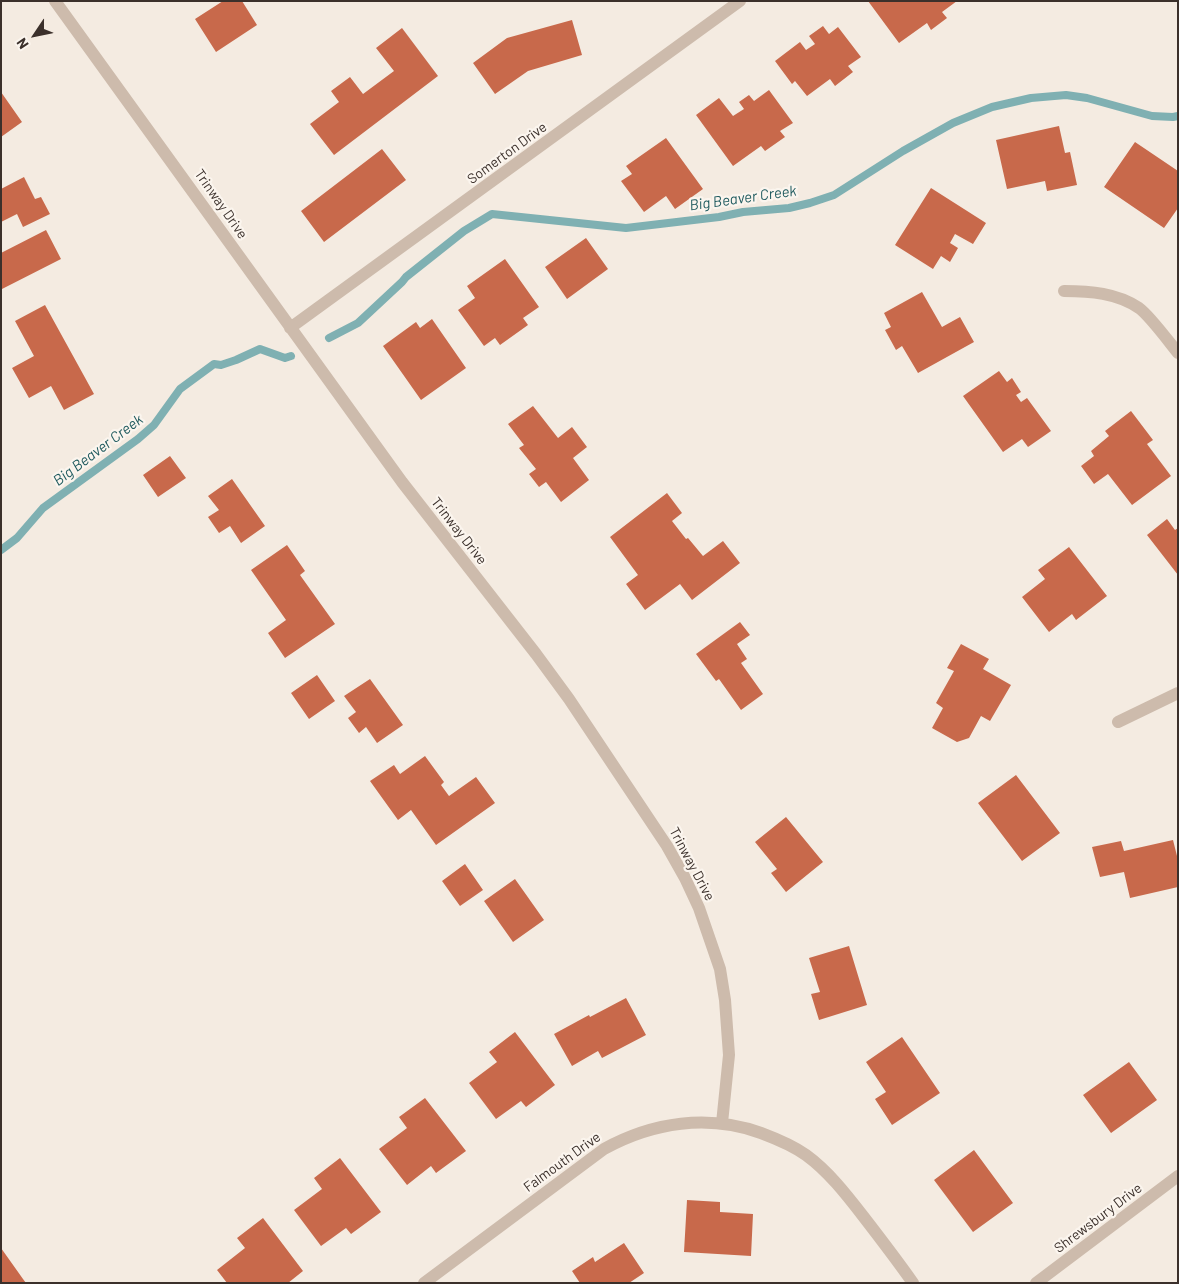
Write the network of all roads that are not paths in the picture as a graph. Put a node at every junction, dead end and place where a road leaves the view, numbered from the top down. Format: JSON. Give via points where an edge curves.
{"nodes":[{"id":1,"x":55,"y":1,"type":"edge"},
{"id":2,"x":740,"y":1,"type":"edge"},
{"id":3,"x":1064,"y":291,"type":"dead end"},
{"id":4,"x":290,"y":328,"type":"junction"},
{"id":5,"x":1178,"y":353,"type":"edge"},
{"id":6,"x":1178,"y":693,"type":"edge"},
{"id":7,"x":1118,"y":722,"type":"dead end"},
{"id":8,"x":722,"y":1123,"type":"junction"},
{"id":9,"x":1178,"y":1176,"type":"edge"},
{"id":10,"x":424,"y":1283,"type":"edge"},
{"id":11,"x":913,"y":1283,"type":"edge"},
{"id":12,"x":1036,"y":1283,"type":"edge"}],
"edges":[{"from":1,"to":4,"type":"street","name":"Trinway Drive"},
{"from":2,"to":4,"type":"street","name":"Somerton Drive"},
{"from":3,"to":5,"type":"street","via":[[1116,296],[1140,309]]},
{"from":4,"to":8,"type":"street","name":"Trinway Drive","via":[[402,482],[569,699],[685,878],[710,936],[726,1000],[728,1055]]},
{"from":6,"to":7,"type":"street"},
{"from":8,"to":10,"type":"street","name":"Falmouth Drive","via":[[693,1122],[644,1130],[604,1149]]},
{"from":8,"to":11,"type":"street","name":"Falmouth Drive","via":[[747,1128],[790,1145],[823,1169],[854,1204]]},
{"from":9,"to":12,"type":"street","name":"Shrewsbury Drive"}]}
